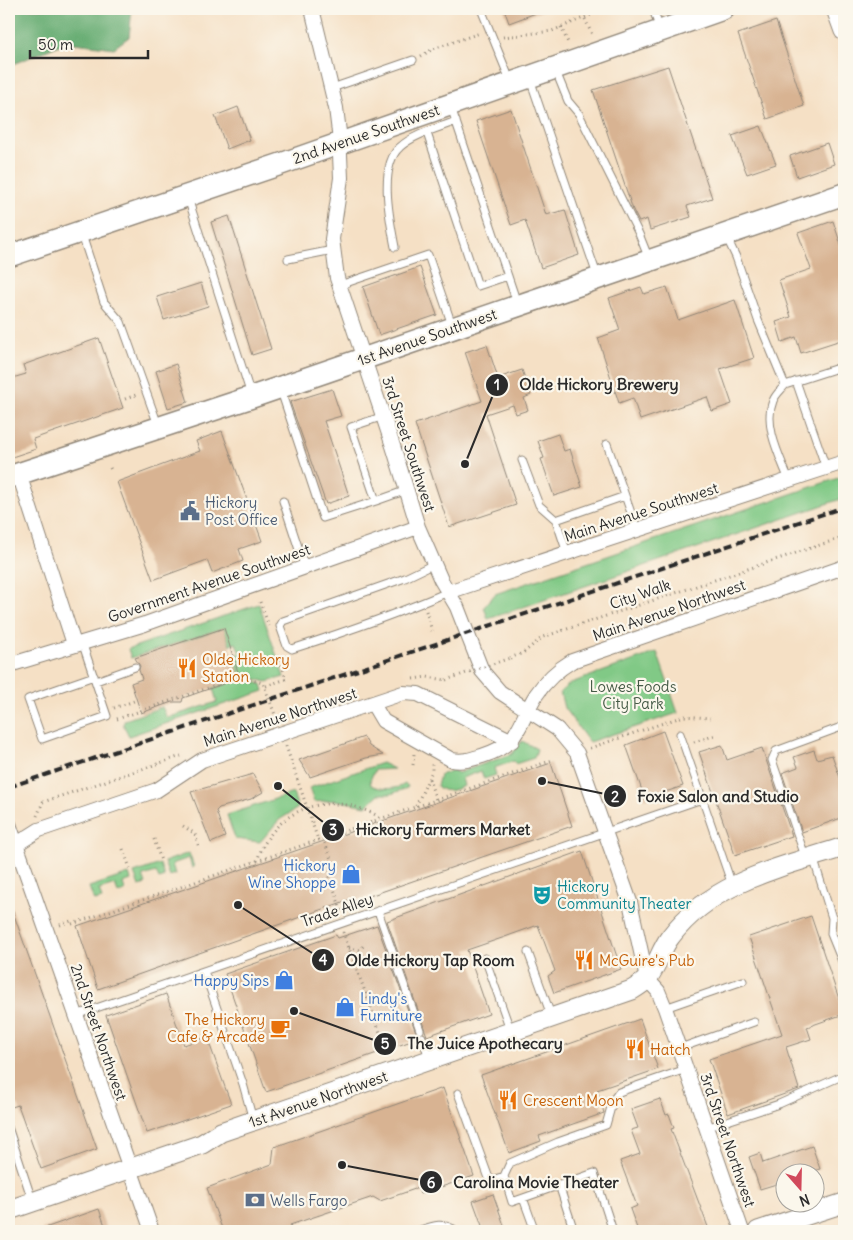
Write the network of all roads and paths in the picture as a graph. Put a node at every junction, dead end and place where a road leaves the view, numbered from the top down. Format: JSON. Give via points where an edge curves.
{"nodes":[{"id":1,"x":312,"y":9,"type":"edge"},
{"id":2,"x":480,"y":9,"type":"edge"},
{"id":3,"x":605,"y":9,"type":"edge"},
{"id":4,"x":653,"y":9,"type":"edge"},
{"id":5,"x":723,"y":9,"type":"edge"},
{"id":6,"x":836,"y":9,"type":"edge"},
{"id":7,"x":585,"y":19,"type":"junction"},
{"id":8,"x":561,"y":27,"type":"junction"},
{"id":9,"x":489,"y":30,"type":"junction"},
{"id":10,"x":661,"y":31,"type":"junction"},
{"id":11,"x":844,"y":31,"type":"edge"},
{"id":12,"x":492,"y":38,"type":"junction"},
{"id":13,"x":596,"y":43,"type":"dead end"},
{"id":14,"x":571,"y":52,"type":"dead end"},
{"id":15,"x":414,"y":60,"type":"joint"},
{"id":16,"x":555,"y":68,"type":"junction"},
{"id":17,"x":520,"y":80,"type":"junction"},
{"id":18,"x":332,"y":88,"type":"junction"},
{"id":19,"x":453,"y":113,"type":"junction"},
{"id":20,"x":427,"y":133,"type":"junction"},
{"id":21,"x":340,"y":143,"type":"junction"},
{"id":22,"x":844,"y":194,"type":"edge"},
{"id":23,"x":188,"y":196,"type":"junction"},
{"id":24,"x":81,"y":232,"type":"junction"},
{"id":25,"x":726,"y":236,"type":"junction"},
{"id":26,"x":395,"y":246,"type":"dead end"},
{"id":27,"x":333,"y":250,"type":"junction"},
{"id":28,"x":9,"y":256,"type":"edge"},
{"id":29,"x":288,"y":259,"type":"dead end"},
{"id":30,"x":650,"y":261,"type":"junction"},
{"id":31,"x":508,"y":276,"type":"junction"},
{"id":32,"x":599,"y":279,"type":"junction"},
{"id":33,"x":340,"y":285,"type":"junction"},
{"id":34,"x":518,"y":306,"type":"junction"},
{"id":35,"x":453,"y":328,"type":"junction"},
{"id":36,"x":364,"y":358,"type":"junction"},
{"id":37,"x":842,"y":366,"type":"edge"},
{"id":38,"x":796,"y":381,"type":"junction"},
{"id":39,"x":844,"y":383,"type":"edge"},
{"id":40,"x":784,"y":385,"type":"junction"},
{"id":41,"x":280,"y":388,"type":"junction"},
{"id":42,"x":252,"y":397,"type":"junction"},
{"id":43,"x":384,"y":416,"type":"junction"},
{"id":44,"x":159,"y":428,"type":"junction"},
{"id":45,"x":607,"y":444,"type":"dead end"},
{"id":46,"x":522,"y":460,"type":"dead end"},
{"id":47,"x":844,"y":462,"type":"edge"},
{"id":48,"x":826,"y":468,"type":"junction"},
{"id":49,"x":14,"y":476,"type":"edge"},
{"id":50,"x":789,"y":480,"type":"junction"},
{"id":51,"x":407,"y":490,"type":"junction"},
{"id":52,"x":625,"y":496,"type":"junction"},
{"id":53,"x":376,"y":500,"type":"junction"},
{"id":54,"x":283,"y":501,"type":"dead end"},
{"id":55,"x":556,"y":520,"type":"junction"},
{"id":56,"x":418,"y":528,"type":"junction"},
{"id":57,"x":637,"y":530,"type":"junction"},
{"id":58,"x":844,"y":537,"type":"edge"},
{"id":59,"x":567,"y":553,"type":"junction"},
{"id":60,"x":434,"y":564,"type":"junction"},
{"id":61,"x":844,"y":567,"type":"edge"},
{"id":62,"x":305,"y":568,"type":"junction"},
{"id":63,"x":448,"y":592,"type":"junction"},
{"id":64,"x":426,"y":611,"type":"dead end"},
{"id":65,"x":432,"y":631,"type":"dead end"},
{"id":66,"x":78,"y":643,"type":"junction"},
{"id":67,"x":9,"y":665,"type":"edge"},
{"id":68,"x":135,"y":667,"type":"dead end"},
{"id":69,"x":283,"y":670,"type":"dead end"},
{"id":70,"x":95,"y":678,"type":"junction"},
{"id":71,"x":446,"y":680,"type":"dead end"},
{"id":72,"x":266,"y":686,"type":"junction"},
{"id":73,"x":134,"y":701,"type":"dead end"},
{"id":74,"x":373,"y":704,"type":"junction"},
{"id":75,"x":529,"y":709,"type":"junction"},
{"id":76,"x":107,"y":714,"type":"junction"},
{"id":77,"x":710,"y":718,"type":"dead end"},
{"id":78,"x":278,"y":723,"type":"dead end"},
{"id":79,"x":844,"y":726,"type":"edge"},
{"id":80,"x":680,"y":734,"type":"dead end"},
{"id":81,"x":716,"y":735,"type":"dead end"},
{"id":82,"x":284,"y":741,"type":"dead end"},
{"id":83,"x":512,"y":741,"type":"junction"},
{"id":84,"x":693,"y":743,"type":"dead end"},
{"id":85,"x":590,"y":748,"type":"dead end"},
{"id":86,"x":553,"y":760,"type":"dead end"},
{"id":87,"x":431,"y":774,"type":"dead end"},
{"id":88,"x":429,"y":778,"type":"junction"},
{"id":89,"x":702,"y":799,"type":"junction"},
{"id":90,"x":436,"y":800,"type":"junction"},
{"id":91,"x":416,"y":806,"type":"junction"},
{"id":92,"x":307,"y":808,"type":"junction"},
{"id":93,"x":381,"y":818,"type":"junction"},
{"id":94,"x":9,"y":824,"type":"edge"},
{"id":95,"x":183,"y":826,"type":"dead end"},
{"id":96,"x":606,"y":832,"type":"junction"},
{"id":97,"x":323,"y":838,"type":"junction"},
{"id":98,"x":154,"y":839,"type":"dead end"},
{"id":99,"x":318,"y":840,"type":"junction"},
{"id":100,"x":12,"y":846,"type":"edge"},
{"id":101,"x":844,"y":847,"type":"edge"},
{"id":102,"x":200,"y":848,"type":"dead end"},
{"id":103,"x":123,"y":849,"type":"dead end"},
{"id":104,"x":810,"y":858,"type":"junction"},
{"id":105,"x":161,"y":861,"type":"dead end"},
{"id":106,"x":257,"y":861,"type":"junction"},
{"id":107,"x":130,"y":871,"type":"dead end"},
{"id":108,"x":732,"y":885,"type":"junction"},
{"id":109,"x":378,"y":910,"type":"junction"},
{"id":110,"x":342,"y":913,"type":"dead end"},
{"id":111,"x":54,"y":927,"type":"dead end"},
{"id":112,"x":342,"y":931,"type":"dead end"},
{"id":113,"x":364,"y":945,"type":"dead end"},
{"id":114,"x":348,"y":947,"type":"junction"},
{"id":115,"x":528,"y":952,"type":"dead end"},
{"id":116,"x":485,"y":958,"type":"dead end"},
{"id":117,"x":844,"y":966,"type":"edge"},
{"id":118,"x":204,"y":970,"type":"junction"},
{"id":119,"x":648,"y":979,"type":"junction"},
{"id":120,"x":743,"y":981,"type":"dead end"},
{"id":121,"x":665,"y":1008,"type":"junction"},
{"id":122,"x":76,"y":1015,"type":"junction"},
{"id":123,"x":552,"y":1018,"type":"junction"},
{"id":124,"x":754,"y":1022,"type":"dead end"},
{"id":125,"x":511,"y":1032,"type":"junction"},
{"id":126,"x":680,"y":1048,"type":"junction"},
{"id":127,"x":390,"y":1060,"type":"dead end"},
{"id":128,"x":430,"y":1060,"type":"junction"},
{"id":129,"x":687,"y":1069,"type":"junction"},
{"id":130,"x":844,"y":1075,"type":"edge"},
{"id":131,"x":458,"y":1093,"type":"dead end"},
{"id":132,"x":253,"y":1121,"type":"junction"},
{"id":133,"x":706,"y":1128,"type":"junction"},
{"id":134,"x":9,"y":1130,"type":"edge"},
{"id":135,"x":131,"y":1169,"type":"junction"},
{"id":136,"x":504,"y":1176,"type":"junction"},
{"id":137,"x":559,"y":1185,"type":"junction"},
{"id":138,"x":523,"y":1198,"type":"junction"},
{"id":139,"x":33,"y":1202,"type":"junction"},
{"id":140,"x":844,"y":1203,"type":"edge"},
{"id":141,"x":9,"y":1210,"type":"edge"},
{"id":142,"x":152,"y":1231,"type":"edge"},
{"id":143,"x":418,"y":1231,"type":"edge"},
{"id":144,"x":456,"y":1231,"type":"edge"},
{"id":145,"x":535,"y":1231,"type":"edge"},
{"id":146,"x":574,"y":1231,"type":"edge"},
{"id":147,"x":613,"y":1231,"type":"edge"},
{"id":148,"x":742,"y":1231,"type":"edge"},
{"id":149,"x":758,"y":1231,"type":"edge"}],
"edges":[{"from":1,"to":18,"type":"street","name":"3rd Street Southwest"},
{"from":2,"to":9,"type":"lane"},
{"from":3,"to":7,"type":"path"},
{"from":4,"to":10,"type":"lane"},
{"from":5,"to":10,"type":"main road","name":"2nd Avenue Southwest"},
{"from":6,"to":11,"type":"street"},
{"from":7,"to":8,"type":"path"},
{"from":7,"to":13,"type":"path"},
{"from":8,"to":12,"type":"path","via":[[530,35]]},
{"from":8,"to":14,"type":"path"},
{"from":9,"to":12,"type":"lane"},
{"from":9,"to":15,"type":"path","via":[[433,49]]},
{"from":10,"to":16,"type":"main road","name":"2nd Avenue Southwest"},
{"from":12,"to":17,"type":"lane"},
{"from":15,"to":18,"type":"lane"},
{"from":16,"to":17,"type":"main road","name":"2nd Avenue Southwest"},
{"from":16,"to":30,"type":"lane","via":[[568,101],[578,114]]},
{"from":17,"to":19,"type":"main road","name":"2nd Avenue Southwest"},
{"from":17,"to":32,"type":"lane"},
{"from":18,"to":21,"type":"street","name":"3rd Street Southwest"},
{"from":19,"to":20,"type":"lane"},
{"from":19,"to":21,"type":"main road","name":"2nd Avenue Southwest"},
{"from":19,"to":31,"type":"lane"},
{"from":20,"to":26,"type":"lane","via":[[400,146],[391,159],[387,187]]},
{"from":20,"to":31,"type":"lane","via":[[478,286]]},
{"from":21,"to":23,"type":"main road","name":"2nd Avenue Southwest"},
{"from":21,"to":27,"type":"street","name":"3rd Street Southwest","via":[[341,178],[333,223]]},
{"from":22,"to":25,"type":"main road","name":"1st Avenue Southwest"},
{"from":23,"to":24,"type":"main road","name":"2nd Avenue Southwest"},
{"from":23,"to":42,"type":"lane"},
{"from":24,"to":28,"type":"main road","name":"2nd Avenue Southwest"},
{"from":24,"to":44,"type":"lane","via":[[104,302],[123,327]]},
{"from":25,"to":30,"type":"main road","name":"1st Avenue Southwest"},
{"from":25,"to":40,"type":"lane"},
{"from":27,"to":29,"type":"lane"},
{"from":27,"to":33,"type":"street","name":"3rd Street Southwest"},
{"from":30,"to":32,"type":"main road","name":"1st Avenue Southwest"},
{"from":31,"to":34,"type":"lane"},
{"from":32,"to":34,"type":"main road","name":"1st Avenue Southwest"},
{"from":33,"to":35,"type":"lane","via":[[428,255]]},
{"from":33,"to":36,"type":"street","name":"3rd Street Southwest"},
{"from":34,"to":35,"type":"main road","name":"1st Avenue Southwest"},
{"from":35,"to":36,"type":"main road","name":"1st Avenue Southwest"},
{"from":36,"to":41,"type":"main road","name":"1st Avenue Southwest"},
{"from":36,"to":43,"type":"street","name":"3rd Street Southwest"},
{"from":37,"to":38,"type":"lane"},
{"from":37,"to":39,"type":"lane"},
{"from":38,"to":40,"type":"lane"},
{"from":38,"to":48,"type":"lane"},
{"from":40,"to":50,"type":"lane","via":[[770,410],[773,434]]},
{"from":41,"to":42,"type":"main road","name":"1st Avenue Southwest"},
{"from":41,"to":53,"type":"lane","via":[[324,518]]},
{"from":42,"to":44,"type":"main road","name":"1st Avenue Southwest"},
{"from":43,"to":51,"type":"street","name":"3rd Street Southwest"},
{"from":43,"to":53,"type":"lane","via":[[351,427]]},
{"from":44,"to":49,"type":"main road","name":"1st Avenue Southwest"},
{"from":45,"to":52,"type":"lane"},
{"from":46,"to":55,"type":"lane","via":[[539,505]]},
{"from":47,"to":48,"type":"street","name":"Main Avenue Southwest"},
{"from":48,"to":50,"type":"street","name":"Main Avenue Southwest"},
{"from":49,"to":66,"type":"street"},
{"from":50,"to":57,"type":"street","name":"Main Avenue Southwest"},
{"from":51,"to":53,"type":"lane"},
{"from":51,"to":56,"type":"street","name":"3rd Street Southwest"},
{"from":52,"to":55,"type":"lane"},
{"from":52,"to":57,"type":"lane"},
{"from":54,"to":62,"type":"lane"},
{"from":55,"to":59,"type":"lane"},
{"from":56,"to":60,"type":"street","name":"3rd Street Southwest"},
{"from":56,"to":62,"type":"street","name":"Government Avenue Southwest"},
{"from":57,"to":59,"type":"street","name":"Main Avenue Southwest"},
{"from":58,"to":71,"type":"path","name":"City Walk","bridge":true,"via":[[543,638],[522,653]]},
{"from":59,"to":63,"type":"street","name":"Main Avenue Southwest"},
{"from":60,"to":63,"type":"street","name":"3rd Street Southwest"},
{"from":60,"to":63,"type":"lane","via":[[405,578],[282,620],[280,626],[287,646],[292,649],[415,607]]},
{"from":61,"to":75,"type":"street","name":"Main Avenue Northwest","via":[[572,661],[556,672]]},
{"from":62,"to":66,"type":"street","name":"Government Avenue Southwest","via":[[145,624]]},
{"from":63,"to":75,"type":"street","name":"3rd Street Northwest","via":[[482,671],[500,692]]},
{"from":64,"to":65,"type":"path"},
{"from":66,"to":67,"type":"street","name":"Government Avenue Southwest"},
{"from":66,"to":70,"type":"lane"},
{"from":68,"to":70,"type":"lane"},
{"from":69,"to":72,"type":"path","via":[[286,679]]},
{"from":70,"to":76,"type":"lane"},
{"from":70,"to":76,"type":"lane","via":[[28,699],[42,738]]},
{"from":72,"to":76,"type":"path","via":[[240,677],[118,719]]},
{"from":72,"to":78,"type":"path"},
{"from":73,"to":76,"type":"path"},
{"from":74,"to":83,"type":"street","name":"Main Avenue Northwest","via":[[403,693],[418,694]]},
{"from":74,"to":83,"type":"street","name":"Main Avenue Northwest","via":[[383,721],[452,760],[464,762],[497,751]]},
{"from":74,"to":100,"type":"street","name":"Main Avenue Northwest","via":[[202,760],[157,790],[38,830]]},
{"from":75,"to":83,"type":"street","name":"Main Avenue Northwest"},
{"from":75,"to":96,"type":"street","name":"3rd Street Northwest","via":[[557,729],[577,753]]},
{"from":77,"to":85,"type":"path","via":[[684,716]]},
{"from":79,"to":104,"type":"lane","via":[[776,751],[772,760]]},
{"from":80,"to":89,"type":"lane"},
{"from":81,"to":84,"type":"path"},
{"from":82,"to":92,"type":"path"},
{"from":86,"to":90,"type":"path"},
{"from":87,"to":88,"type":"path"},
{"from":88,"to":90,"type":"path"},
{"from":88,"to":91,"type":"path"},
{"from":89,"to":96,"type":"lane","name":"Trade Alley"},
{"from":89,"to":108,"type":"lane"},
{"from":90,"to":91,"type":"path"},
{"from":91,"to":93,"type":"path"},
{"from":92,"to":93,"type":"path","via":[[342,803],[367,809]]},
{"from":92,"to":99,"type":"path"},
{"from":92,"to":106,"type":"path","via":[[278,825],[262,846]]},
{"from":93,"to":97,"type":"path"},
{"from":94,"to":100,"type":"street","name":"2nd Street Northwest"},
{"from":95,"to":102,"type":"path","via":[[195,834]]},
{"from":96,"to":109,"type":"lane","name":"Trade Alley"},
{"from":96,"to":119,"type":"street","name":"3rd Street Northwest","via":[[630,902]]},
{"from":97,"to":99,"type":"path"},
{"from":97,"to":110,"type":"path","via":[[331,859],[330,877]]},
{"from":98,"to":105,"type":"path"},
{"from":99,"to":106,"type":"path"},
{"from":100,"to":122,"type":"street","name":"2nd Street Northwest"},
{"from":101,"to":104,"type":"street"},
{"from":103,"to":107,"type":"path"},
{"from":104,"to":108,"type":"street"},
{"from":104,"to":117,"type":"lane","via":[[832,918],[831,934]]},
{"from":106,"to":111,"type":"path"},
{"from":108,"to":119,"type":"street","via":[[700,907],[671,936]]},
{"from":109,"to":118,"type":"lane","name":"Trade Alley"},
{"from":109,"to":128,"type":"lane"},
{"from":112,"to":114,"type":"path"},
{"from":113,"to":114,"type":"path","via":[[356,950]]},
{"from":114,"to":127,"type":"path"},
{"from":115,"to":123,"type":"lane"},
{"from":116,"to":125,"type":"lane"},
{"from":118,"to":122,"type":"lane","name":"Trade Alley"},
{"from":118,"to":132,"type":"lane"},
{"from":119,"to":121,"type":"street","name":"3rd Street Northwest","via":[[658,991]]},
{"from":119,"to":123,"type":"street","name":"1st Avenue Northwest","via":[[632,990]]},
{"from":120,"to":121,"type":"lane"},
{"from":121,"to":126,"type":"street","name":"3rd Street Northwest"},
{"from":122,"to":135,"type":"street","name":"2nd Street Northwest"},
{"from":123,"to":125,"type":"street","name":"1st Avenue Northwest"},
{"from":124,"to":126,"type":"lane"},
{"from":125,"to":128,"type":"street","name":"1st Avenue Northwest"},
{"from":126,"to":129,"type":"street","name":"3rd Street Northwest"},
{"from":128,"to":132,"type":"street","name":"1st Avenue Northwest"},
{"from":129,"to":133,"type":"street","name":"3rd Street Northwest"},
{"from":129,"to":136,"type":"lane","via":[[619,1092],[613,1100],[606,1125],[510,1163]]},
{"from":130,"to":133,"type":"lane","via":[[779,1104]]},
{"from":131,"to":136,"type":"lane","via":[[490,1182]]},
{"from":132,"to":135,"type":"street","name":"1st Avenue Northwest","via":[[221,1132],[202,1144]]},
{"from":133,"to":148,"type":"street","name":"3rd Street Northwest"},
{"from":134,"to":139,"type":"lane"},
{"from":135,"to":139,"type":"street","name":"1st Avenue Northwest"},
{"from":135,"to":142,"type":"street","name":"2nd Street Northwest"},
{"from":136,"to":138,"type":"lane","via":[[512,1202]]},
{"from":137,"to":138,"type":"lane"},
{"from":137,"to":146,"type":"lane"},
{"from":137,"to":147,"type":"lane","via":[[594,1173]]},
{"from":138,"to":145,"type":"lane"},
{"from":139,"to":141,"type":"street","name":"1st Avenue Northwest"},
{"from":140,"to":149,"type":"street"},
{"from":143,"to":144,"type":"lane","via":[[438,1224]]}]}
